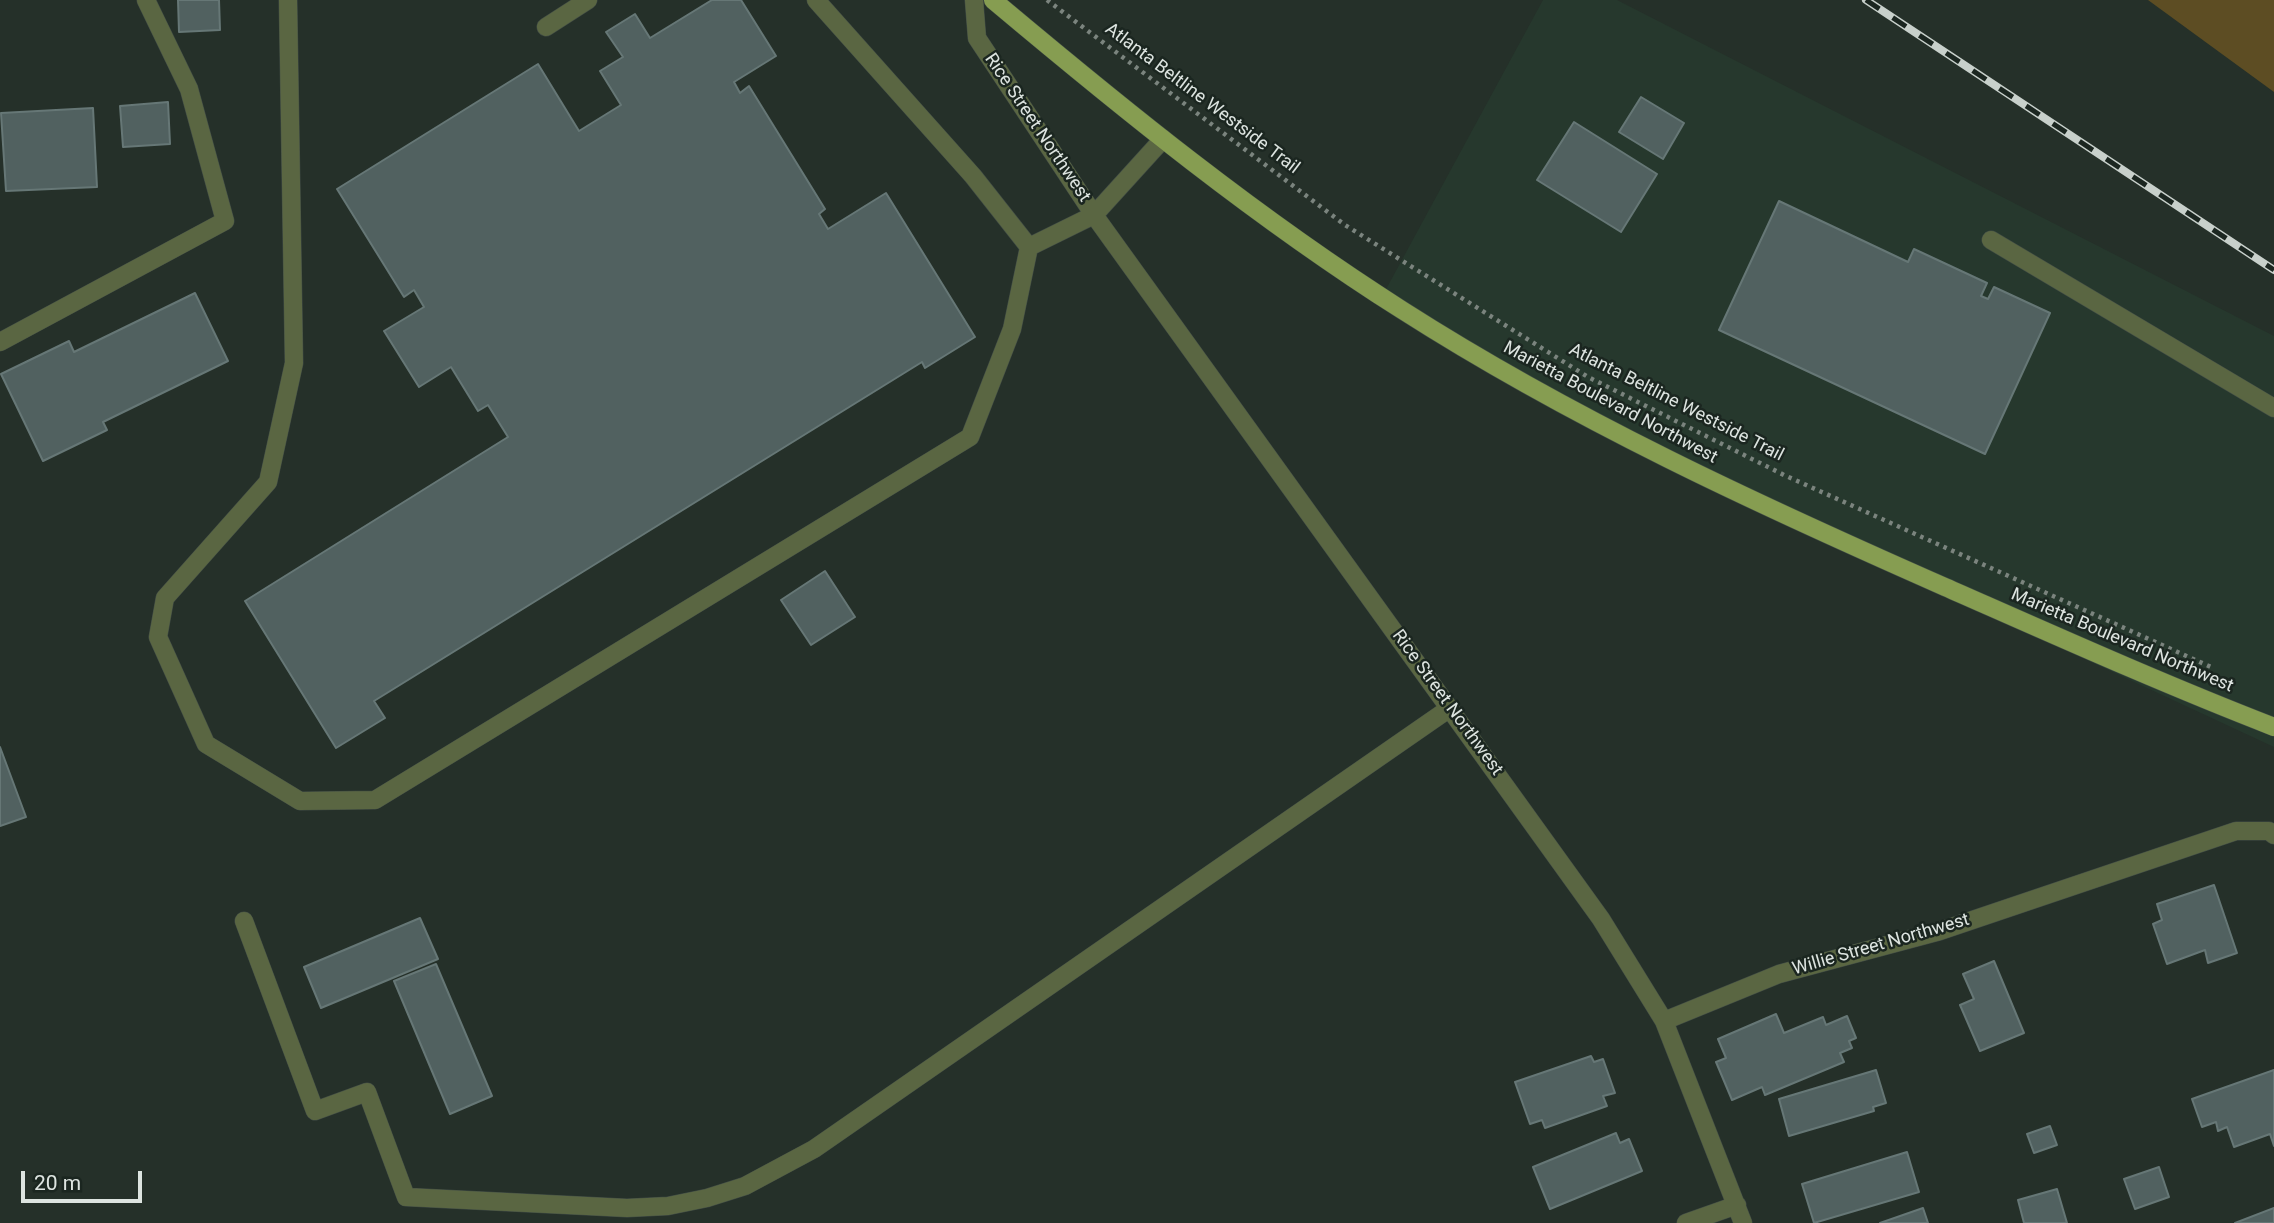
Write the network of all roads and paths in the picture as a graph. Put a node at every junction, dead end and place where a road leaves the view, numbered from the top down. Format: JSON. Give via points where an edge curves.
{"nodes":[{"id":1,"x":146,"y":0,"type":"edge"},
{"id":2,"x":288,"y":0,"type":"edge"},
{"id":3,"x":588,"y":0,"type":"edge"},
{"id":4,"x":816,"y":0,"type":"edge"},
{"id":5,"x":974,"y":0,"type":"edge"},
{"id":6,"x":993,"y":0,"type":"edge"},
{"id":7,"x":1047,"y":0,"type":"edge"},
{"id":8,"x":546,"y":27,"type":"dead end"},
{"id":9,"x":1163,"y":139,"type":"junction"},
{"id":10,"x":1094,"y":215,"type":"junction"},
{"id":11,"x":1991,"y":240,"type":"dead end"},
{"id":12,"x":1029,"y":247,"type":"junction"},
{"id":13,"x":0,"y":342,"type":"edge"},
{"id":14,"x":2274,"y":408,"type":"edge"},
{"id":15,"x":2224,"y":672,"type":"dead end"},
{"id":16,"x":1450,"y":708,"type":"junction"},
{"id":17,"x":2274,"y":727,"type":"edge"},
{"id":18,"x":2274,"y":835,"type":"edge"},
{"id":19,"x":244,"y":921,"type":"dead end"},
{"id":20,"x":1664,"y":1021,"type":"junction"},
{"id":21,"x":1737,"y":1205,"type":"junction"},
{"id":22,"x":1686,"y":1223,"type":"edge"},
{"id":23,"x":1743,"y":1223,"type":"edge"}],
"edges":[{"from":1,"to":13,"type":"street","via":[[189,89],[226,221]]},
{"from":2,"to":12,"type":"street","via":[[294,363],[268,482],[165,597],[158,637],[206,744],[300,801],[374,800],[970,437],[1012,329]]},
{"from":3,"to":8,"type":"street"},
{"from":4,"to":12,"type":"street","via":[[973,176]]},
{"from":5,"to":10,"type":"street","name":"Rice Street Northwest","via":[[977,38]]},
{"from":6,"to":9,"type":"main road","name":"Marietta Boulevard Northwest"},
{"from":7,"to":15,"type":"path","name":"Atlanta Beltline Westside Trail","via":[[1345,225],[1588,377],[1784,475]]},
{"from":9,"to":10,"type":"street","name":"Rice Street Northwest"},
{"from":9,"to":17,"type":"main road","name":"Marietta Boulevard Northwest","via":[[1230,192],[1401,309],[1535,390],[1767,509],[2185,693]]},
{"from":10,"to":12,"type":"street"},
{"from":10,"to":16,"type":"street","name":"Rice Street Northwest"},
{"from":11,"to":14,"type":"street"},
{"from":16,"to":19,"type":"street","via":[[814,1149],[756,1181],[668,1206],[407,1197],[367,1092],[315,1111]]},
{"from":16,"to":20,"type":"street","name":"Rice Street Northwest","via":[[1601,919]]},
{"from":18,"to":20,"type":"street","name":"Willie Street Northwest","via":[[2236,831],[1940,931],[1779,974]]},
{"from":20,"to":21,"type":"street","name":"Rice Street Northwest"},
{"from":21,"to":22,"type":"street"},
{"from":21,"to":23,"type":"street","name":"Rice Street Northwest"}]}
